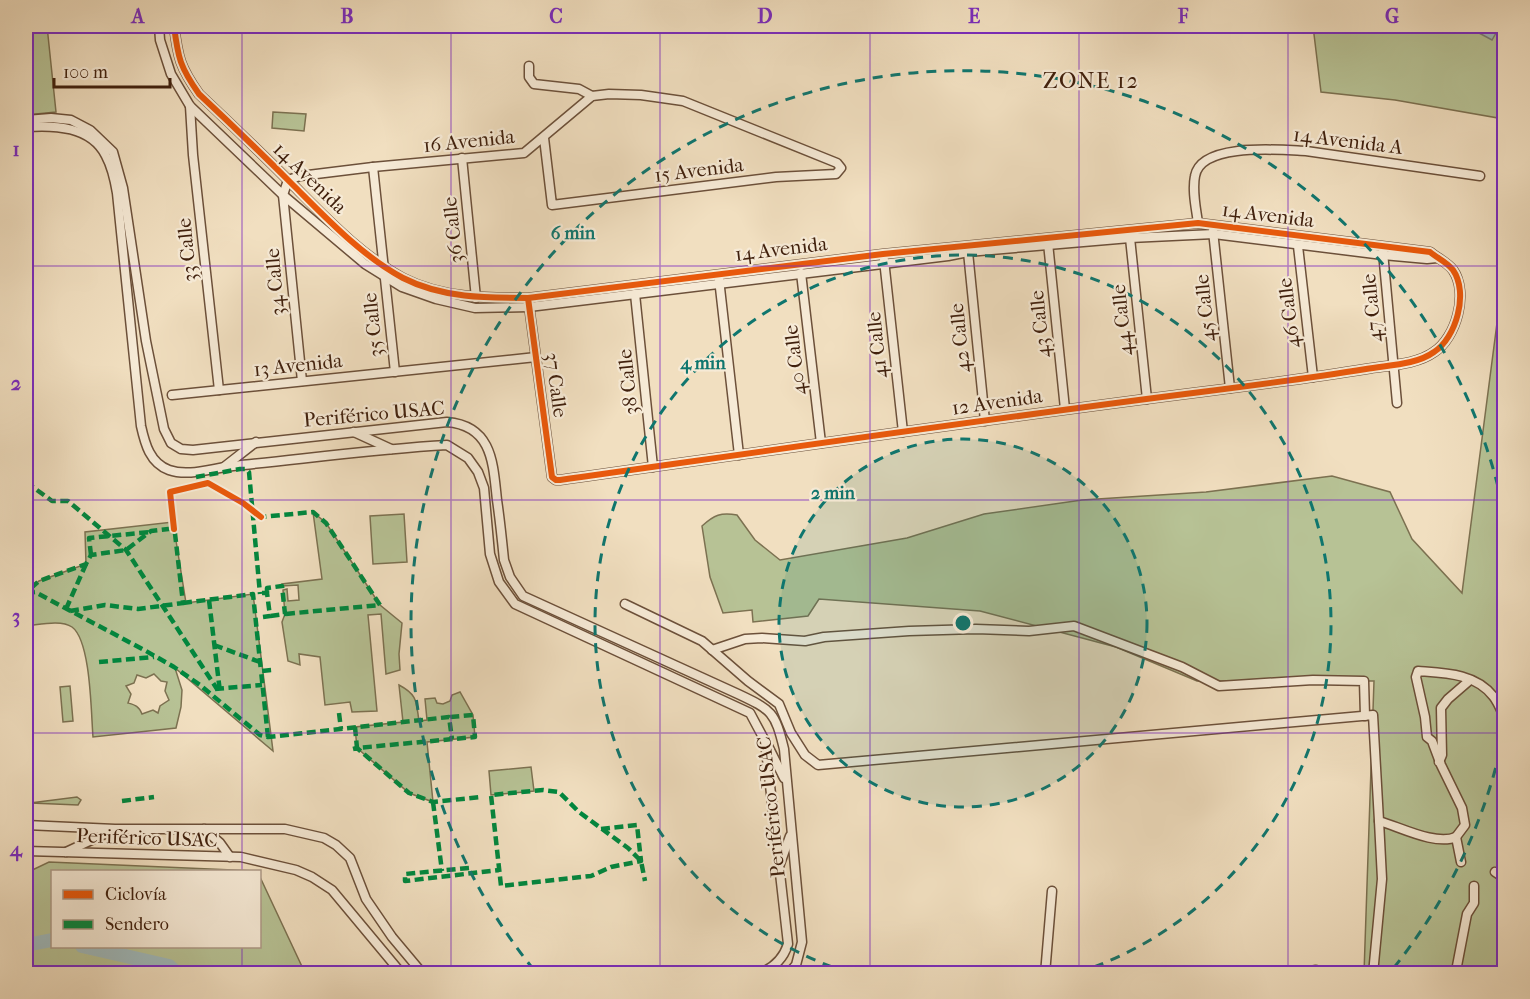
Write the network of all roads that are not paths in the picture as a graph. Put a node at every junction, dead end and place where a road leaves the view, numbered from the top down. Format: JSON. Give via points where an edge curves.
{"nodes":[{"id":1,"x":159,"y":26,"type":"edge"},
{"id":2,"x":174,"y":26,"type":"edge"},
{"id":3,"x":529,"y":66,"type":"dead end"},
{"id":4,"x":592,"y":96,"type":"junction"},
{"id":5,"x":190,"y":106,"type":"junction"},
{"id":6,"x":26,"y":120,"type":"edge"},
{"id":7,"x":26,"y":127,"type":"edge"},
{"id":8,"x":544,"y":138,"type":"junction"},
{"id":9,"x":462,"y":158,"type":"junction"},
{"id":10,"x":373,"y":167,"type":"junction"},
{"id":11,"x":1480,"y":176,"type":"dead end"},
{"id":12,"x":288,"y":180,"type":"junction"},
{"id":13,"x":283,"y":195,"type":"junction"},
{"id":14,"x":1198,"y":223,"type":"junction"},
{"id":15,"x":1213,"y":229,"type":"junction"},
{"id":16,"x":1048,"y":236,"type":"junction"},
{"id":17,"x":1130,"y":238,"type":"junction"},
{"id":18,"x":1049,"y":246,"type":"junction"},
{"id":19,"x":1298,"y":246,"type":"junction"},
{"id":20,"x":1382,"y":246,"type":"junction"},
{"id":21,"x":968,"y":252,"type":"junction"},
{"id":22,"x":883,"y":254,"type":"junction"},
{"id":23,"x":1383,"y":255,"type":"junction"},
{"id":24,"x":1437,"y":258,"type":"junction"},
{"id":25,"x":885,"y":264,"type":"junction"},
{"id":26,"x":383,"y":265,"type":"junction"},
{"id":27,"x":801,"y":273,"type":"junction"},
{"id":28,"x":384,"y":278,"type":"junction"},
{"id":29,"x":719,"y":278,"type":"junction"},
{"id":30,"x":635,"y":294,"type":"junction"},
{"id":31,"x":476,"y":298,"type":"junction"},
{"id":32,"x":529,"y":302,"type":"junction"},
{"id":33,"x":536,"y":357,"type":"junction"},
{"id":34,"x":1394,"y":365,"type":"junction"},
{"id":35,"x":395,"y":372,"type":"junction"},
{"id":36,"x":1313,"y":377,"type":"junction"},
{"id":37,"x":302,"y":381,"type":"junction"},
{"id":38,"x":1230,"y":388,"type":"junction"},
{"id":39,"x":219,"y":390,"type":"junction"},
{"id":40,"x":172,"y":395,"type":"dead end"},
{"id":41,"x":1147,"y":399,"type":"junction"},
{"id":42,"x":1397,"y":403,"type":"dead end"},
{"id":43,"x":1065,"y":409,"type":"junction"},
{"id":44,"x":985,"y":420,"type":"junction"},
{"id":45,"x":354,"y":432,"type":"junction"},
{"id":46,"x":903,"y":432,"type":"junction"},
{"id":47,"x":257,"y":442,"type":"junction"},
{"id":48,"x":821,"y":443,"type":"junction"},
{"id":49,"x":391,"y":449,"type":"junction"},
{"id":50,"x":739,"y":454,"type":"junction"},
{"id":51,"x":224,"y":467,"type":"junction"},
{"id":52,"x":653,"y":467,"type":"junction"},
{"id":53,"x":552,"y":477,"type":"joint"},
{"id":54,"x":625,"y":604,"type":"dead end"},
{"id":55,"x":712,"y":650,"type":"junction"},
{"id":56,"x":1470,"y":680,"type":"junction"},
{"id":57,"x":1365,"y":716,"type":"junction"},
{"id":58,"x":1504,"y":717,"type":"edge"},
{"id":59,"x":765,"y":741,"type":"junction"},
{"id":60,"x":1439,"y":762,"type":"junction"},
{"id":61,"x":787,"y":783,"type":"junction"},
{"id":62,"x":1379,"y":821,"type":"junction"},
{"id":63,"x":26,"y":825,"type":"edge"},
{"id":64,"x":115,"y":829,"type":"junction"},
{"id":65,"x":204,"y":829,"type":"junction"},
{"id":66,"x":791,"y":831,"type":"junction"},
{"id":67,"x":1456,"y":837,"type":"junction"},
{"id":68,"x":26,"y":851,"type":"edge"},
{"id":69,"x":66,"y":852,"type":"junction"},
{"id":70,"x":230,"y":857,"type":"junction"},
{"id":71,"x":1461,"y":862,"type":"dead end"},
{"id":72,"x":779,"y":867,"type":"junction"},
{"id":73,"x":1495,"y":872,"type":"dead end"},
{"id":74,"x":1504,"y":878,"type":"edge"},
{"id":75,"x":1474,"y":886,"type":"dead end"},
{"id":76,"x":1052,"y":891,"type":"dead end"},
{"id":77,"x":1316,"y":970,"type":"dead end"},
{"id":78,"x":402,"y":974,"type":"edge"},
{"id":79,"x":423,"y":974,"type":"edge"},
{"id":80,"x":757,"y":974,"type":"edge"},
{"id":81,"x":788,"y":974,"type":"edge"},
{"id":82,"x":1045,"y":974,"type":"edge"},
{"id":83,"x":1295,"y":974,"type":"edge"},
{"id":84,"x":1373,"y":974,"type":"edge"},
{"id":85,"x":1458,"y":974,"type":"edge"}],
"edges":[{"from":1,"to":5,"type":"street","via":[[171,74]]},
{"from":2,"to":12,"type":"street","name":"14 Avenida","via":[[177,56],[199,94]]},
{"from":3,"to":4,"type":"street","via":[[534,84],[579,89]]},
{"from":4,"to":8,"type":"street","name":"16 Avenida"},
{"from":4,"to":8,"type":"street","name":"15 Avenida","via":[[641,95],[683,101],[837,163],[841,168],[836,174],[776,177],[552,205]]},
{"from":5,"to":13,"type":"street","name":"14 Avenida"},
{"from":5,"to":39,"type":"street","name":"33 Calle"},
{"from":6,"to":47,"type":"street","name":"Periférico USAC","via":[[71,120],[90,130],[114,152],[146,341],[164,429],[171,443],[193,450]]},
{"from":7,"to":51,"type":"street","name":"Periférico USAC","via":[[49,125],[71,129],[106,156],[117,193],[141,426],[149,453],[161,465],[185,473]]},
{"from":8,"to":9,"type":"street","name":"16 Avenida","via":[[525,153]]},
{"from":9,"to":10,"type":"street","name":"16 Avenida"},
{"from":9,"to":31,"type":"street","name":"36 Calle"},
{"from":10,"to":12,"type":"street","name":"16 Avenida"},
{"from":10,"to":26,"type":"street","name":"35 Calle"},
{"from":11,"to":14,"type":"street","name":"14 Avenida A","via":[[1306,151],[1228,152],[1212,157],[1195,176]]},
{"from":12,"to":13,"type":"street","name":"34 Calle"},
{"from":12,"to":26,"type":"street","name":"14 Avenida"},
{"from":13,"to":28,"type":"street","name":"14 Avenida"},
{"from":13,"to":37,"type":"street","name":"34 Calle"},
{"from":14,"to":15,"type":"street","name":"14 Avenida"},
{"from":14,"to":16,"type":"street","name":"14 Avenida"},
{"from":15,"to":17,"type":"street","name":"14 Avenida"},
{"from":15,"to":19,"type":"street","name":"14 Avenida"},
{"from":15,"to":20,"type":"street","name":"14 Avenida"},
{"from":15,"to":38,"type":"street","name":"45 Calle"},
{"from":16,"to":18,"type":"street","name":"43 Calle"},
{"from":16,"to":22,"type":"street","name":"14 Avenida"},
{"from":17,"to":18,"type":"street","name":"14 Avenida"},
{"from":17,"to":41,"type":"street","name":"44 Calle"},
{"from":18,"to":21,"type":"street","name":"14 Avenida"},
{"from":18,"to":43,"type":"street","name":"43 Calle"},
{"from":19,"to":23,"type":"street","name":"14 Avenida"},
{"from":19,"to":36,"type":"street","name":"46 Calle"},
{"from":20,"to":23,"type":"street","name":"47 Calle"},
{"from":20,"to":24,"type":"street","name":"14 Avenida","via":[[1430,252]]},
{"from":21,"to":25,"type":"street","name":"14 Avenida"},
{"from":21,"to":44,"type":"street","name":"42 Calle"},
{"from":22,"to":25,"type":"street","name":"41 Calle"},
{"from":22,"to":29,"type":"street","name":"14 Avenida"},
{"from":23,"to":24,"type":"street","name":"14 Avenida"},
{"from":23,"to":34,"type":"street","name":"47 Calle"},
{"from":24,"to":34,"type":"street","name":"12 Avenida","via":[[1452,268],[1459,285],[1452,334],[1434,353]]},
{"from":25,"to":27,"type":"street","name":"14 Avenida"},
{"from":25,"to":46,"type":"street","name":"41 Calle"},
{"from":26,"to":28,"type":"street","name":"35 Calle"},
{"from":26,"to":31,"type":"street","name":"14 Avenida","via":[[436,290]]},
{"from":27,"to":29,"type":"street","name":"14 Avenida"},
{"from":27,"to":48,"type":"street","name":"40 Calle"},
{"from":28,"to":32,"type":"street","name":"14 Avenida","via":[[435,299],[476,308]]},
{"from":28,"to":35,"type":"street","name":"35 Calle"},
{"from":29,"to":30,"type":"street","name":"14 Avenida"},
{"from":29,"to":32,"type":"street","name":"14 Avenida"},
{"from":29,"to":50,"type":"street"},
{"from":30,"to":32,"type":"street","name":"14 Avenida"},
{"from":30,"to":52,"type":"street","name":"38 Calle"},
{"from":31,"to":32,"type":"street","name":"14 Avenida"},
{"from":32,"to":33,"type":"street","name":"37 Calle"},
{"from":33,"to":35,"type":"street","name":"13 Avenida"},
{"from":33,"to":53,"type":"street","name":"37 Calle"},
{"from":34,"to":36,"type":"street","name":"12 Avenida"},
{"from":34,"to":42,"type":"street","name":"47 Calle"},
{"from":35,"to":37,"type":"street","name":"13 Avenida"},
{"from":36,"to":38,"type":"street","name":"12 Avenida"},
{"from":37,"to":39,"type":"street","name":"13 Avenida"},
{"from":38,"to":41,"type":"street","name":"12 Avenida"},
{"from":39,"to":40,"type":"street","name":"13 Avenida"},
{"from":41,"to":43,"type":"street","name":"12 Avenida"},
{"from":43,"to":44,"type":"street","name":"12 Avenida"},
{"from":44,"to":46,"type":"street","name":"12 Avenida"},
{"from":45,"to":47,"type":"street","name":"Periférico USAC"},
{"from":45,"to":49,"type":"street"},
{"from":45,"to":61,"type":"street","name":"Periférico USAC","via":[[447,422],[474,430],[490,452],[504,560],[523,596],[764,706],[778,725]]},
{"from":46,"to":48,"type":"street","name":"12 Avenida"},
{"from":47,"to":51,"type":"street"},
{"from":48,"to":50,"type":"street","name":"12 Avenida"},
{"from":49,"to":51,"type":"street","name":"Periférico USAC"},
{"from":49,"to":59,"type":"street","name":"Periférico USAC","via":[[447,445],[468,458],[484,488],[490,554],[499,582],[515,604],[750,713]]},
{"from":50,"to":52,"type":"street","name":"12 Avenida"},
{"from":52,"to":53,"type":"street","name":"12 Avenida","via":[[560,480]]},
{"from":54,"to":55,"type":"street","via":[[702,641]]},
{"from":55,"to":57,"type":"street","via":[[745,639],[805,641],[909,631],[1029,631],[1074,626],[1182,667],[1219,686],[1364,681]]},
{"from":55,"to":57,"type":"street","via":[[779,704],[805,755],[818,765]]},
{"from":56,"to":58,"type":"street","via":[[1492,695]]},
{"from":56,"to":60,"type":"street","via":[[1441,708]]},
{"from":56,"to":60,"type":"street","via":[[1455,674],[1418,671],[1425,730]]},
{"from":57,"to":62,"type":"street","via":[[1373,715]]},
{"from":59,"to":61,"type":"street"},
{"from":59,"to":72,"type":"street","name":"Periférico USAC"},
{"from":60,"to":67,"type":"street","via":[[1462,808],[1464,825]]},
{"from":61,"to":66,"type":"street","name":"Periférico USAC"},
{"from":62,"to":67,"type":"street","via":[[1433,839]]},
{"from":62,"to":84,"type":"street","via":[[1382,879]]},
{"from":63,"to":64,"type":"street","name":"Periférico USAC"},
{"from":64,"to":65,"type":"street","name":"Periférico USAC"},
{"from":64,"to":69,"type":"street"},
{"from":65,"to":70,"type":"street"},
{"from":65,"to":79,"type":"street","name":"Periférico USAC","via":[[285,829],[330,841],[350,858],[366,899]]},
{"from":66,"to":72,"type":"street"},
{"from":66,"to":81,"type":"street","name":"Periférico USAC","via":[[802,942],[796,964]]},
{"from":67,"to":71,"type":"street"},
{"from":68,"to":69,"type":"street","name":"Periférico USAC"},
{"from":69,"to":70,"type":"street","name":"Periférico USAC"},
{"from":70,"to":78,"type":"street","name":"Periférico USAC","via":[[296,870],[332,890]]},
{"from":72,"to":80,"type":"street","name":"Periférico USAC","via":[[788,944],[775,965]]},
{"from":73,"to":74,"type":"street"},
{"from":75,"to":85,"type":"street","via":[[1474,903],[1467,914]]},
{"from":76,"to":82,"type":"street"},
{"from":77,"to":83,"type":"street"}]}
